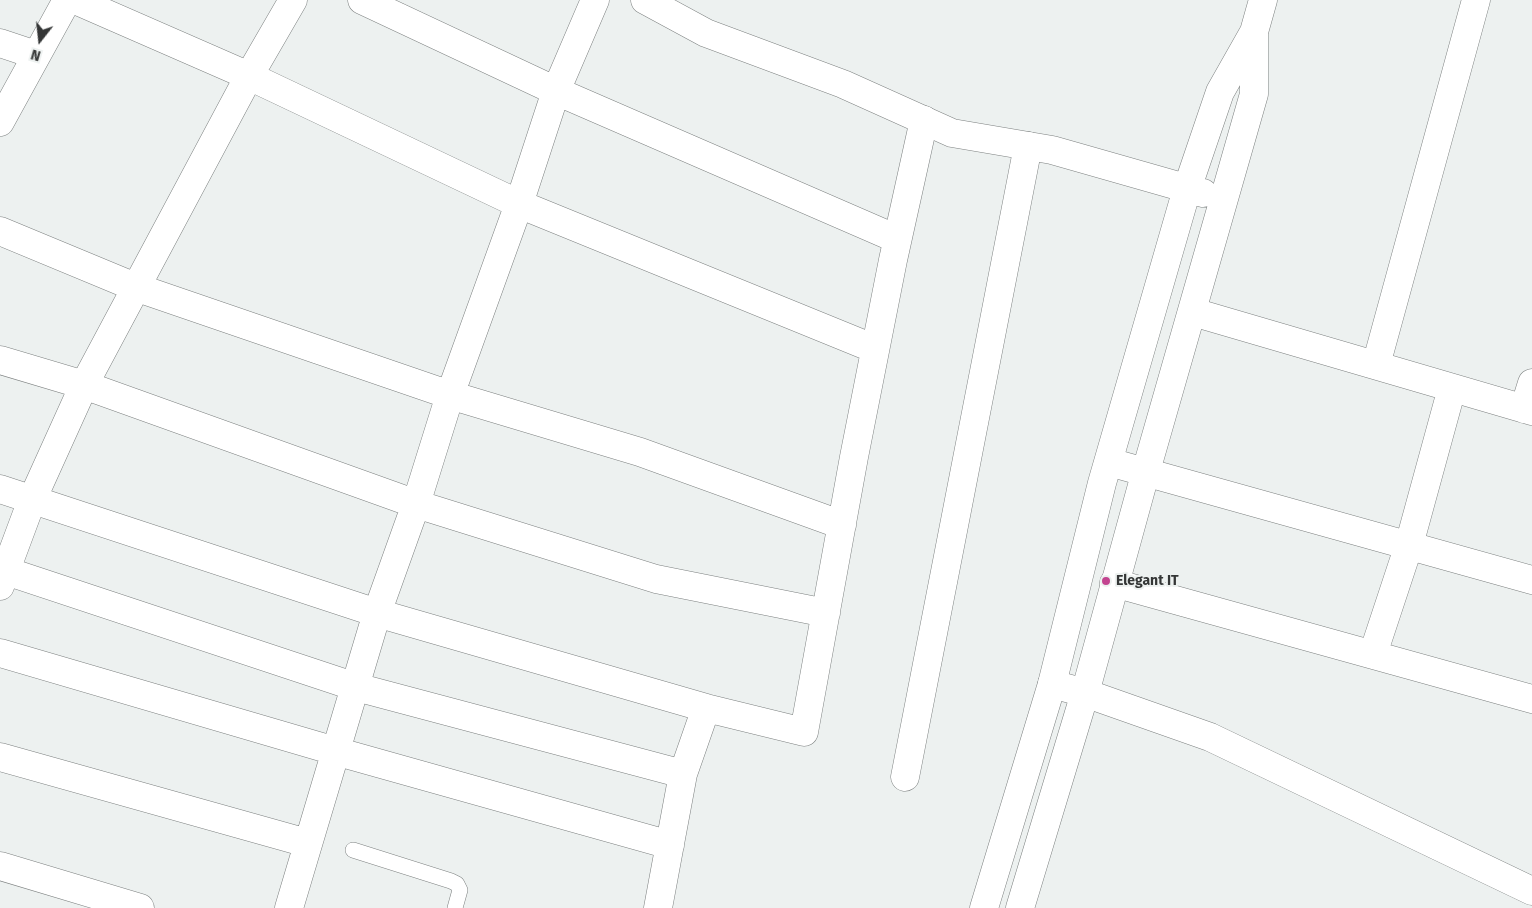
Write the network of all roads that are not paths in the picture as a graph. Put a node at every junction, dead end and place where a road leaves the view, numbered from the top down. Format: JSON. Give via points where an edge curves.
{"nodes":[{"id":1,"x":67,"y":0,"type":"edge"},
{"id":2,"x":75,"y":0,"type":"edge"},
{"id":3,"x":293,"y":0,"type":"edge"},
{"id":4,"x":362,"y":0,"type":"edge"},
{"id":5,"x":595,"y":0,"type":"edge"},
{"id":6,"x":645,"y":0,"type":"edge"},
{"id":7,"x":1263,"y":0,"type":"edge"},
{"id":8,"x":1476,"y":0,"type":"edge"},
{"id":9,"x":1254,"y":32,"type":"junction"},
{"id":10,"x":0,"y":43,"type":"edge"},
{"id":11,"x":36,"y":55,"type":"junction"},
{"id":12,"x":249,"y":76,"type":"junction"},
{"id":13,"x":556,"y":91,"type":"junction"},
{"id":14,"x":924,"y":120,"type":"junction"},
{"id":15,"x":0,"y":122,"type":"edge"},
{"id":16,"x":1028,"y":146,"type":"junction"},
{"id":17,"x":1187,"y":189,"type":"junction"},
{"id":18,"x":1224,"y":198,"type":"junction"},
{"id":19,"x":519,"y":204,"type":"junction"},
{"id":20,"x":0,"y":232,"type":"edge"},
{"id":21,"x":897,"y":239,"type":"junction"},
{"id":22,"x":135,"y":287,"type":"junction"},
{"id":23,"x":1193,"y":312,"type":"junction"},
{"id":24,"x":875,"y":349,"type":"junction"},
{"id":25,"x":0,"y":360,"type":"edge"},
{"id":26,"x":1376,"y":365,"type":"junction"},
{"id":27,"x":84,"y":385,"type":"junction"},
{"id":28,"x":1452,"y":388,"type":"junction"},
{"id":29,"x":450,"y":394,"type":"junction"},
{"id":30,"x":1529,"y":401,"type":"edge"},
{"id":31,"x":1109,"y":462,"type":"junction"},
{"id":32,"x":1146,"y":471,"type":"junction"},
{"id":33,"x":0,"y":489,"type":"edge"},
{"id":34,"x":32,"y":500,"type":"junction"},
{"id":35,"x":416,"y":504,"type":"junction"},
{"id":36,"x":842,"y":525,"type":"junction"},
{"id":37,"x":1409,"y":545,"type":"junction"},
{"id":38,"x":2,"y":575,"type":"edge"},
{"id":39,"x":1532,"y":580,"type":"edge"},
{"id":40,"x":1114,"y":583,"type":"junction"},
{"id":41,"x":826,"y":612,"type":"junction"},
{"id":42,"x":378,"y":613,"type":"junction"},
{"id":43,"x":0,"y":653,"type":"edge"},
{"id":44,"x":1373,"y":654,"type":"junction"},
{"id":45,"x":1052,"y":684,"type":"junction"},
{"id":46,"x":356,"y":687,"type":"junction"},
{"id":47,"x":1085,"y":693,"type":"junction"},
{"id":48,"x":1532,"y":699,"type":"edge"},
{"id":49,"x":706,"y":708,"type":"junction"},
{"id":50,"x":335,"y":751,"type":"junction"},
{"id":51,"x":0,"y":757,"type":"edge"},
{"id":52,"x":683,"y":774,"type":"junction"},
{"id":53,"x":905,"y":777,"type":"dead end"},
{"id":54,"x":306,"y":843,"type":"junction"},
{"id":55,"x":670,"y":844,"type":"junction"},
{"id":56,"x":353,"y":850,"type":"dead end"},
{"id":57,"x":0,"y":866,"type":"edge"},
{"id":58,"x":1532,"y":891,"type":"edge"},
{"id":59,"x":1027,"y":906,"type":"edge"},
{"id":60,"x":140,"y":908,"type":"edge"},
{"id":61,"x":289,"y":908,"type":"edge"},
{"id":62,"x":455,"y":908,"type":"edge"},
{"id":63,"x":658,"y":908,"type":"edge"},
{"id":64,"x":984,"y":908,"type":"edge"}],
"edges":[{"from":1,"to":11,"type":"street"},
{"from":2,"to":12,"type":"street"},
{"from":3,"to":12,"type":"street"},
{"from":4,"to":13,"type":"street"},
{"from":5,"to":13,"type":"street"},
{"from":6,"to":14,"type":"street","via":[[706,33],[844,84]]},
{"from":7,"to":9,"type":"street"},
{"from":8,"to":26,"type":"street"},
{"from":9,"to":17,"type":"street","via":[[1220,92]]},
{"from":9,"to":18,"type":"street","via":[[1254,94]]},
{"from":10,"to":11,"type":"street"},
{"from":11,"to":15,"type":"street"},
{"from":12,"to":19,"type":"street"},
{"from":12,"to":22,"type":"street"},
{"from":13,"to":19,"type":"street"},
{"from":13,"to":21,"type":"street"},
{"from":14,"to":16,"type":"street","via":[[952,133]]},
{"from":14,"to":21,"type":"street"},
{"from":16,"to":17,"type":"street"},
{"from":16,"to":53,"type":"street"},
{"from":17,"to":18,"type":"street"},
{"from":17,"to":31,"type":"street"},
{"from":18,"to":23,"type":"street"},
{"from":19,"to":24,"type":"street"},
{"from":19,"to":29,"type":"street"},
{"from":20,"to":22,"type":"street"},
{"from":21,"to":24,"type":"street"},
{"from":22,"to":27,"type":"street"},
{"from":22,"to":29,"type":"street"},
{"from":23,"to":26,"type":"street"},
{"from":23,"to":32,"type":"street"},
{"from":24,"to":36,"type":"street"},
{"from":25,"to":27,"type":"street"},
{"from":26,"to":28,"type":"street"},
{"from":27,"to":34,"type":"street"},
{"from":27,"to":35,"type":"street"},
{"from":28,"to":30,"type":"street"},
{"from":28,"to":37,"type":"street"},
{"from":29,"to":35,"type":"street"},
{"from":29,"to":36,"type":"street","via":[[640,452]]},
{"from":31,"to":32,"type":"street"},
{"from":31,"to":45,"type":"street"},
{"from":32,"to":37,"type":"street"},
{"from":32,"to":40,"type":"street"},
{"from":33,"to":34,"type":"street"},
{"from":34,"to":38,"type":"street"},
{"from":34,"to":42,"type":"street"},
{"from":35,"to":41,"type":"street","via":[[656,579]]},
{"from":35,"to":42,"type":"street"},
{"from":36,"to":41,"type":"street"},
{"from":37,"to":39,"type":"street"},
{"from":37,"to":44,"type":"street"},
{"from":38,"to":46,"type":"street"},
{"from":40,"to":44,"type":"street"},
{"from":40,"to":47,"type":"street"},
{"from":41,"to":49,"type":"street","via":[[804,732]]},
{"from":42,"to":46,"type":"street"},
{"from":42,"to":49,"type":"street"},
{"from":43,"to":50,"type":"street"},
{"from":44,"to":48,"type":"street"},
{"from":45,"to":47,"type":"street"},
{"from":45,"to":64,"type":"street"},
{"from":46,"to":50,"type":"street"},
{"from":46,"to":52,"type":"street"},
{"from":47,"to":58,"type":"street","via":[[1210,737]]},
{"from":47,"to":59,"type":"street"},
{"from":49,"to":52,"type":"street"},
{"from":50,"to":54,"type":"street"},
{"from":50,"to":55,"type":"street"},
{"from":51,"to":54,"type":"street"},
{"from":52,"to":55,"type":"street"},
{"from":54,"to":61,"type":"street"},
{"from":55,"to":63,"type":"street"},
{"from":56,"to":62,"type":"lane","via":[[452,881],[460,890]]},
{"from":57,"to":60,"type":"street"}]}
